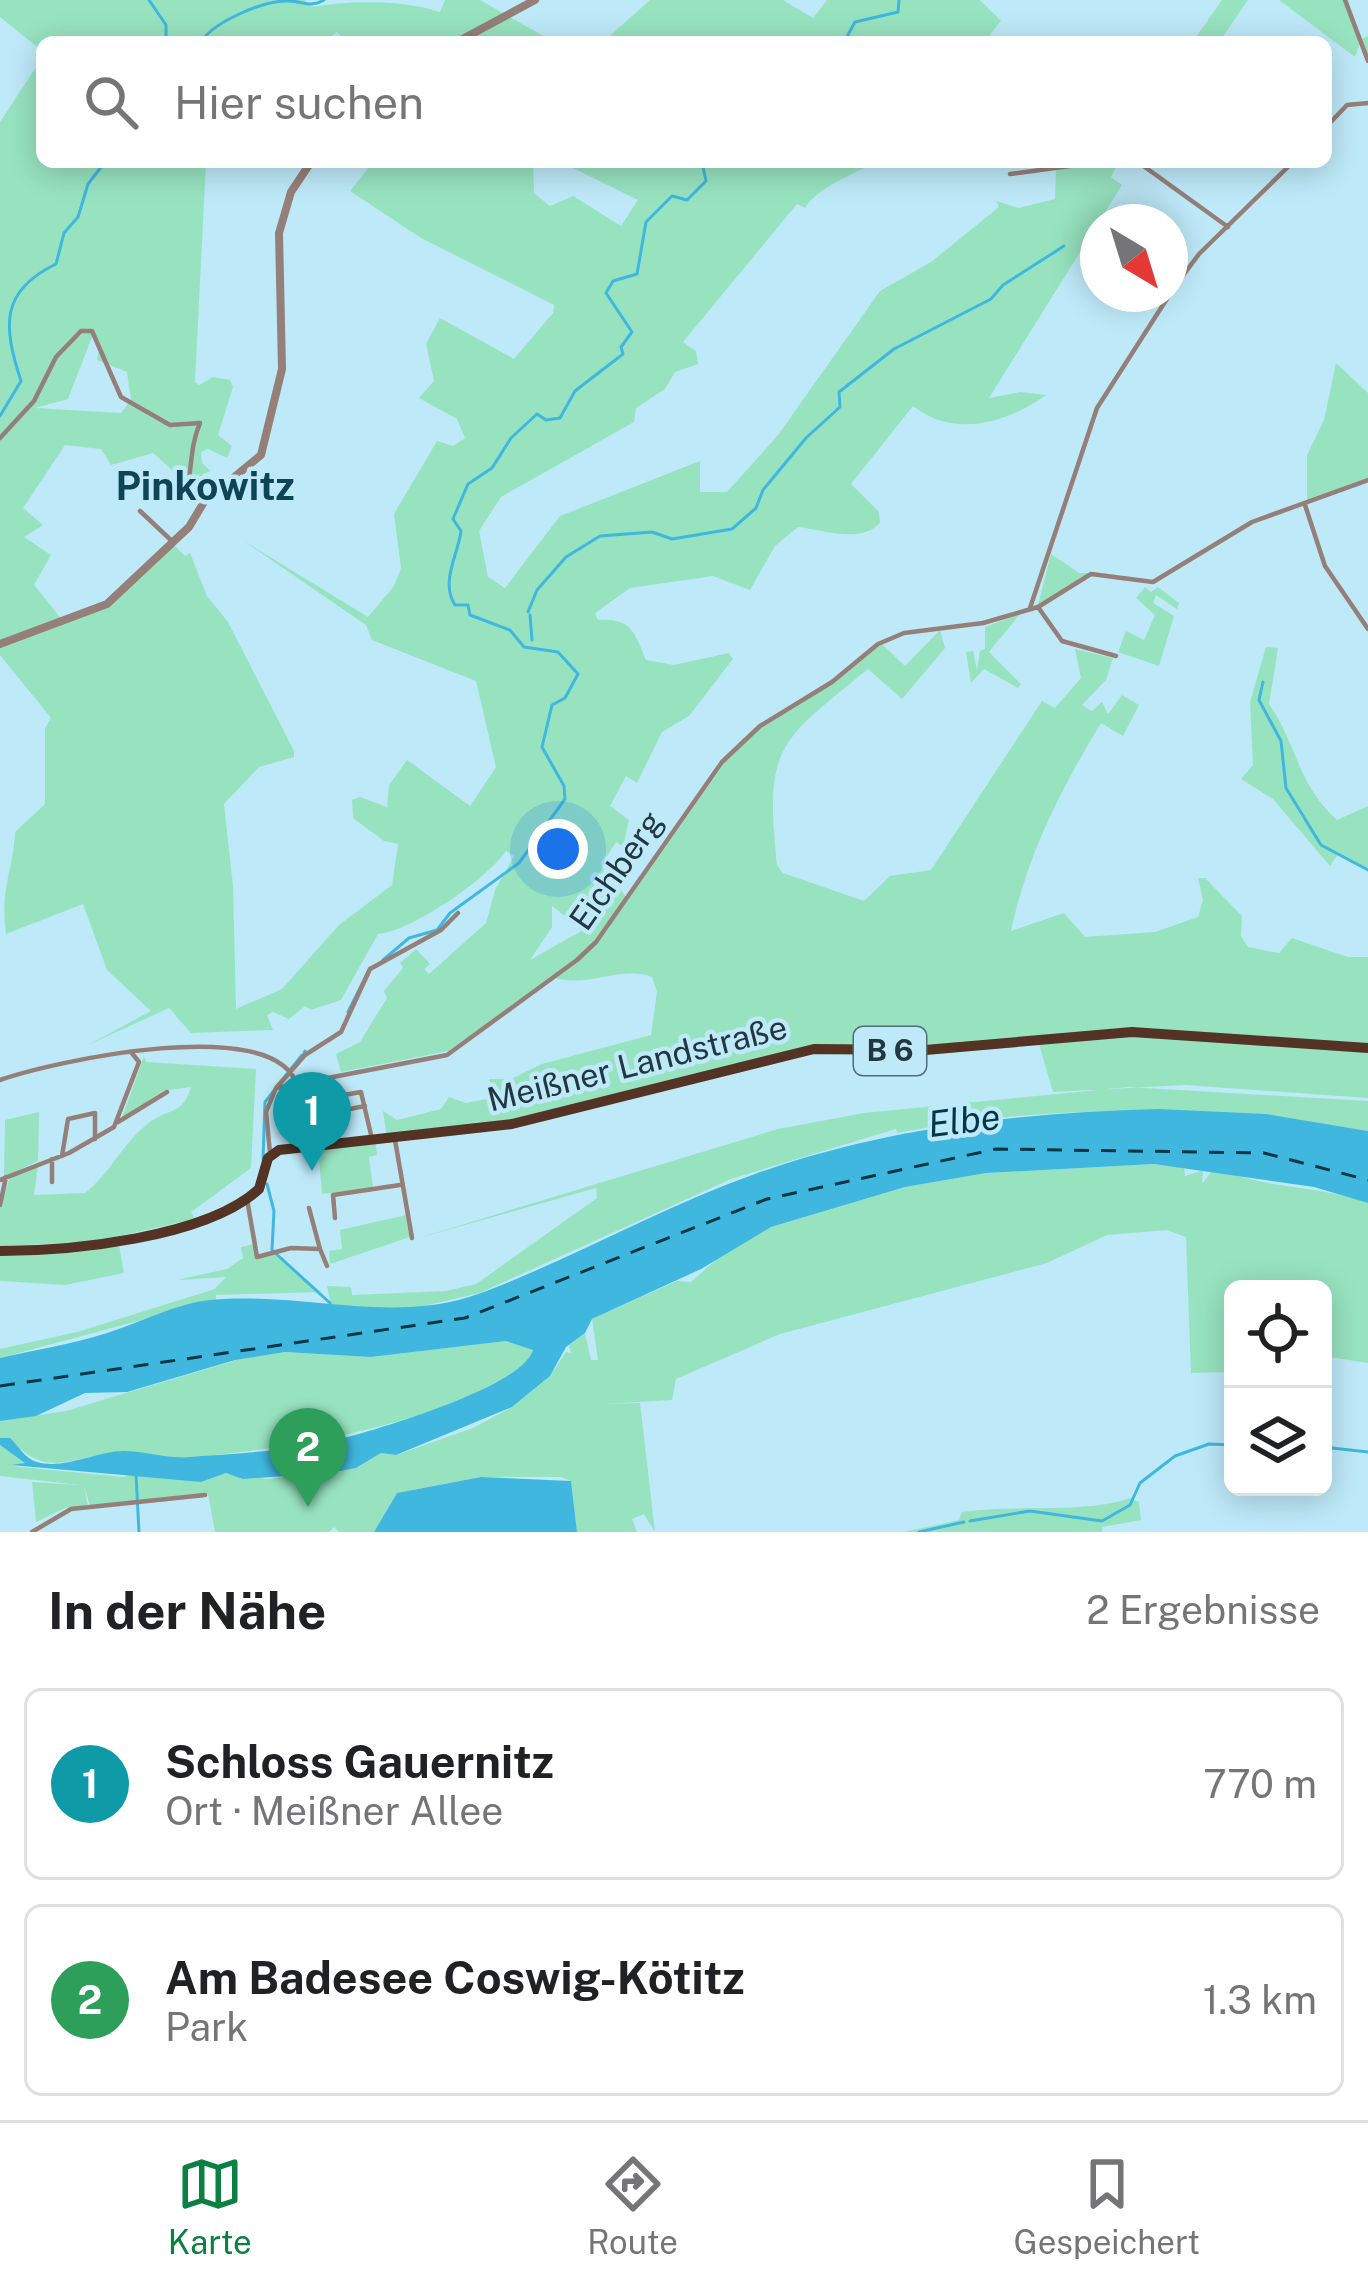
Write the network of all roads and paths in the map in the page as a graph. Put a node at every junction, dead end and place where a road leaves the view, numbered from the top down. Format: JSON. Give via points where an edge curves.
{"nodes":[{"id":1,"x":536,"y":0,"type":"edge"},
{"id":2,"x":1345,"y":0,"type":"edge"},
{"id":3,"x":468,"y":36,"type":"edge"},
{"id":4,"x":1368,"y":62,"type":"edge"},
{"id":5,"x":1368,"y":103,"type":"edge"},
{"id":6,"x":1332,"y":121,"type":"edge"},
{"id":7,"x":307,"y":168,"type":"edge"},
{"id":8,"x":1051,"y":168,"type":"edge"},
{"id":9,"x":1146,"y":168,"type":"edge"},
{"id":10,"x":1287,"y":168,"type":"edge"},
{"id":11,"x":1010,"y":173,"type":"dead end"},
{"id":12,"x":1228,"y":226,"type":"junction"},
{"id":13,"x":1188,"y":266,"type":"edge"},
{"id":14,"x":1158,"y":312,"type":"edge"},
{"id":15,"x":0,"y":438,"type":"edge"},
{"id":16,"x":1368,"y":480,"type":"edge"},
{"id":17,"x":200,"y":504,"type":"junction"},
{"id":18,"x":1302,"y":506,"type":"junction"},
{"id":19,"x":140,"y":511,"type":"dead end"},
{"id":20,"x":170,"y":545,"type":"junction"},
{"id":21,"x":1034,"y":608,"type":"junction"},
{"id":22,"x":1368,"y":629,"type":"edge"},
{"id":23,"x":0,"y":644,"type":"edge"},
{"id":24,"x":1115,"y":656,"type":"dead end"},
{"id":25,"x":458,"y":914,"type":"dead end"},
{"id":26,"x":1368,"y":1048,"type":"edge"},
{"id":27,"x":146,"y":1049,"type":"junction"},
{"id":28,"x":131,"y":1052,"type":"junction"},
{"id":29,"x":139,"y":1062,"type":"junction"},
{"id":30,"x":291,"y":1069,"type":"junction"},
{"id":31,"x":0,"y":1080,"type":"edge"},
{"id":32,"x":297,"y":1085,"type":"junction"},
{"id":33,"x":276,"y":1088,"type":"junction"},
{"id":34,"x":167,"y":1092,"type":"dead end"},
{"id":35,"x":326,"y":1099,"type":"dead end"},
{"id":36,"x":365,"y":1106,"type":"junction"},
{"id":37,"x":325,"y":1114,"type":"dead end"},
{"id":38,"x":118,"y":1122,"type":"junction"},
{"id":39,"x":95,"y":1138,"type":"junction"},
{"id":40,"x":395,"y":1140,"type":"junction"},
{"id":41,"x":373,"y":1142,"type":"junction"},
{"id":42,"x":271,"y":1154,"type":"junction"},
{"id":43,"x":63,"y":1155,"type":"junction"},
{"id":44,"x":52,"y":1159,"type":"junction"},
{"id":45,"x":3,"y":1178,"type":"edge"},
{"id":46,"x":52,"y":1182,"type":"dead end"},
{"id":47,"x":402,"y":1184,"type":"junction"},
{"id":48,"x":247,"y":1199,"type":"junction"},
{"id":49,"x":0,"y":1205,"type":"edge"},
{"id":50,"x":309,"y":1208,"type":"dead end"},
{"id":51,"x":335,"y":1218,"type":"dead end"},
{"id":52,"x":412,"y":1238,"type":"dead end"},
{"id":53,"x":320,"y":1249,"type":"junction"},
{"id":54,"x":0,"y":1251,"type":"edge"},
{"id":55,"x":327,"y":1266,"type":"dead end"},
{"id":56,"x":205,"y":1495,"type":"dead end"},
{"id":57,"x":32,"y":1532,"type":"edge"}],
"edges":[{"from":1,"to":3,"type":"street"},
{"from":2,"to":4,"type":"street"},
{"from":5,"to":6,"type":"street","via":[[1347,105]]},
{"from":7,"to":17,"type":"street","via":[[279,232],[282,370],[263,450]]},
{"from":8,"to":11,"type":"street"},
{"from":9,"to":12,"type":"street"},
{"from":10,"to":12,"type":"street"},
{"from":12,"to":13,"type":"street"},
{"from":14,"to":21,"type":"street","via":[[1097,408]]},
{"from":15,"to":17,"type":"street","via":[[34,401],[59,352],[92,331],[122,397],[170,424],[200,423],[188,485]]},
{"from":16,"to":18,"type":"street"},
{"from":17,"to":20,"type":"street"},
{"from":18,"to":21,"type":"street","via":[[1252,522],[1157,580],[1091,574]]},
{"from":18,"to":22,"type":"street","via":[[1331,579]]},
{"from":19,"to":20,"type":"street"},
{"from":20,"to":23,"type":"street","via":[[106,604]]},
{"from":21,"to":24,"type":"street","via":[[1062,641]]},
{"from":21,"to":32,"type":"street","name":"Eichberg","via":[[890,637],[773,716],[730,754],[596,942],[447,1055]]},
{"from":25,"to":30,"type":"street","via":[[370,969],[341,1032]]},
{"from":26,"to":40,"type":"main road","name":"Meißner Landstraße","number":"B 6","via":[[1132,1032],[926,1050],[814,1049],[512,1124]]},
{"from":27,"to":28,"type":"street"},
{"from":27,"to":29,"type":"street"},
{"from":27,"to":30,"type":"street","via":[[265,1052]]},
{"from":28,"to":29,"type":"street"},
{"from":28,"to":31,"type":"street"},
{"from":29,"to":38,"type":"street"},
{"from":30,"to":32,"type":"street"},
{"from":30,"to":33,"type":"street"},
{"from":32,"to":33,"type":"street","name":"Eichberg"},
{"from":33,"to":42,"type":"street","via":[[266,1116]]},
{"from":34,"to":38,"type":"street"},
{"from":35,"to":36,"type":"street","via":[[361,1092]]},
{"from":36,"to":37,"type":"street"},
{"from":36,"to":41,"type":"street"},
{"from":38,"to":39,"type":"street"},
{"from":39,"to":43,"type":"street"},
{"from":39,"to":43,"type":"street","via":[[95,1113],[68,1119]]},
{"from":40,"to":41,"type":"main road","number":"B 6"},
{"from":40,"to":47,"type":"street"},
{"from":41,"to":42,"type":"main road","number":"B 6"},
{"from":42,"to":48,"type":"main road","via":[[264,1181]]},
{"from":43,"to":44,"type":"street"},
{"from":44,"to":45,"type":"street"},
{"from":44,"to":46,"type":"street"},
{"from":45,"to":49,"type":"street"},
{"from":47,"to":51,"type":"street","via":[[333,1195]]},
{"from":47,"to":52,"type":"street"},
{"from":48,"to":53,"type":"street","via":[[257,1257]]},
{"from":48,"to":54,"type":"main road","via":[[218,1214],[78,1247]]},
{"from":50,"to":53,"type":"street"},
{"from":53,"to":55,"type":"street"},
{"from":56,"to":57,"type":"street","via":[[71,1509]]}]}
